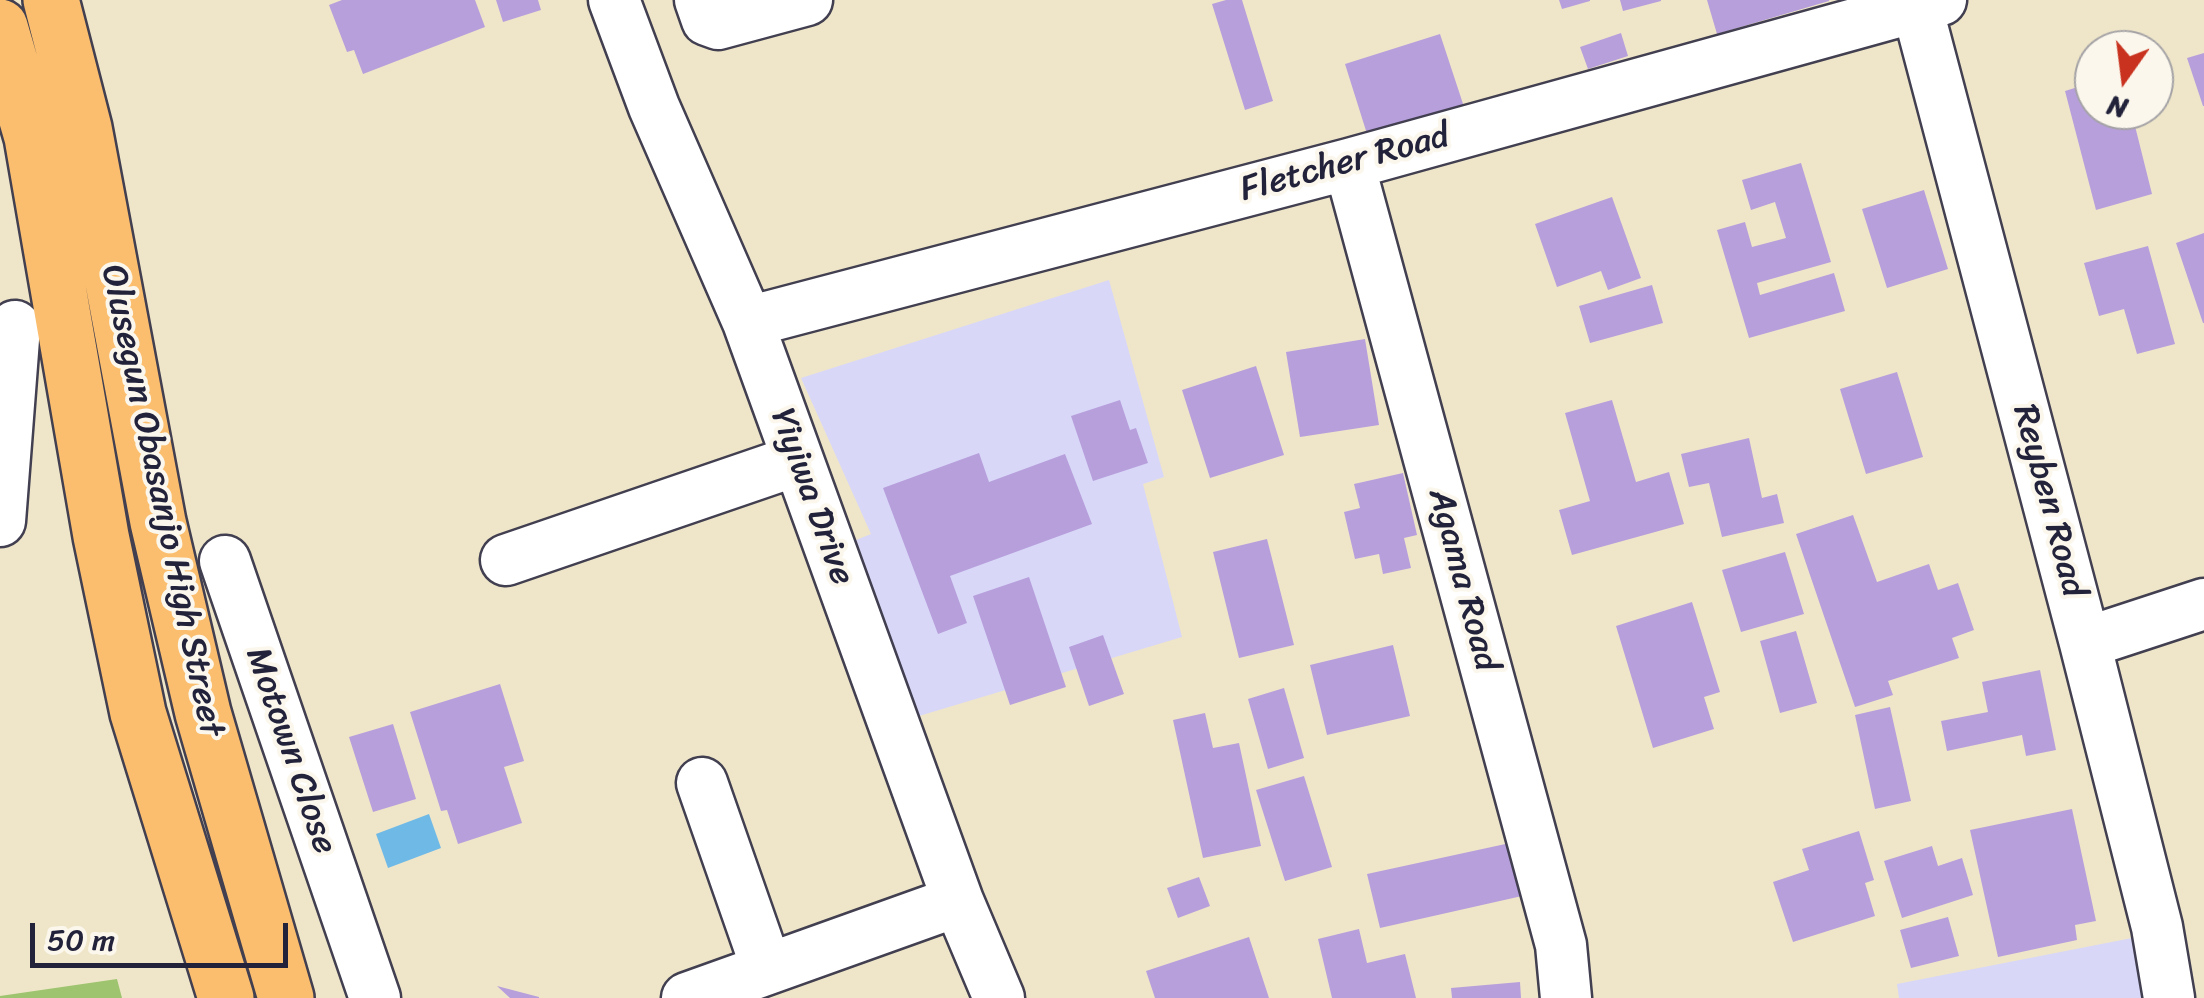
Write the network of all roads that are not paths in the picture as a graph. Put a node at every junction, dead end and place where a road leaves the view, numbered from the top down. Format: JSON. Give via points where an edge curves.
{"nodes":[{"id":1,"x":51,"y":0,"type":"edge"},
{"id":2,"x":614,"y":0,"type":"edge"},
{"id":3,"x":700,"y":0,"type":"edge"},
{"id":4,"x":806,"y":0,"type":"edge"},
{"id":5,"x":1929,"y":3,"type":"edge"},
{"id":6,"x":0,"y":27,"type":"edge"},
{"id":7,"x":1349,"y":164,"type":"junction"},
{"id":8,"x":748,"y":322,"type":"junction"},
{"id":9,"x":15,"y":326,"type":"dead end"},
{"id":10,"x":798,"y":460,"type":"junction"},
{"id":11,"x":0,"y":521,"type":"edge"},
{"id":12,"x":506,"y":560,"type":"dead end"},
{"id":13,"x":225,"y":561,"type":"dead end"},
{"id":14,"x":2204,"y":604,"type":"edge"},
{"id":15,"x":2086,"y":643,"type":"junction"},
{"id":16,"x":702,"y":783,"type":"dead end"},
{"id":17,"x":958,"y":900,"type":"junction"},
{"id":18,"x":767,"y":969,"type":"junction"},
{"id":19,"x":226,"y":998,"type":"edge"},
{"id":20,"x":286,"y":998,"type":"edge"},
{"id":21,"x":375,"y":998,"type":"edge"},
{"id":22,"x":687,"y":998,"type":"edge"},
{"id":23,"x":999,"y":998,"type":"edge"},
{"id":24,"x":1566,"y":998,"type":"edge"},
{"id":25,"x":2168,"y":998,"type":"edge"}],
"edges":[{"from":1,"to":20,"type":"main road","name":"Olusegun Obasanjo High Street","via":[[84,128],[158,522],[203,713]]},
{"from":2,"to":8,"type":"street","name":"Yiyiwa Drive"},
{"from":3,"to":4,"type":"street","via":[[707,20],[718,24]]},
{"from":5,"to":7,"type":"street","name":"Fletcher Road"},
{"from":5,"to":15,"type":"street","name":"Reyben Road"},
{"from":6,"to":19,"type":"main road","name":"Olusegun Obasanjo High Street","via":[[32,136],[138,713]]},
{"from":7,"to":8,"type":"street","name":"Fletcher Road"},
{"from":7,"to":24,"type":"street","name":"Agama Road","via":[[1561,945]]},
{"from":8,"to":10,"type":"street","name":"Yiyiwa Drive"},
{"from":9,"to":11,"type":"street"},
{"from":10,"to":12,"type":"street"},
{"from":10,"to":17,"type":"street","name":"Yiyiwa Drive"},
{"from":13,"to":21,"type":"street","name":"Motown Close"},
{"from":14,"to":15,"type":"street"},
{"from":15,"to":25,"type":"street","name":"Reyben Road","via":[[2158,927]]},
{"from":16,"to":18,"type":"street"},
{"from":17,"to":18,"type":"street"},
{"from":17,"to":23,"type":"street","name":"Yiyiwa Drive"},
{"from":18,"to":22,"type":"street"}]}
